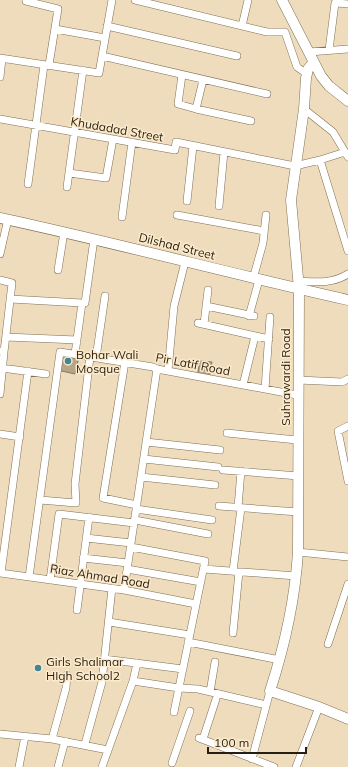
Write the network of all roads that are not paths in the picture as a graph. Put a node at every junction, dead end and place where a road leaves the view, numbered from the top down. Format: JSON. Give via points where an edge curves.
{"nodes":[{"id":1,"x":112,"y":0,"type":"edge"},
{"id":2,"x":135,"y":0,"type":"edge"},
{"id":3,"x":248,"y":0,"type":"edge"},
{"id":4,"x":282,"y":0,"type":"edge"},
{"id":5,"x":26,"y":2,"type":"edge"},
{"id":6,"x":338,"y":2,"type":"edge"},
{"id":7,"x":348,"y":4,"type":"edge"},
{"id":8,"x":107,"y":26,"type":"junction"},
{"id":9,"x":242,"y":26,"type":"junction"},
{"id":10,"x":55,"y":29,"type":"junction"},
{"id":11,"x":105,"y":38,"type":"junction"},
{"id":12,"x":348,"y":49,"type":"edge"},
{"id":13,"x":329,"y":50,"type":"junction"},
{"id":14,"x":309,"y":52,"type":"junction"},
{"id":15,"x":102,"y":56,"type":"junction"},
{"id":16,"x":237,"y":56,"type":"dead end"},
{"id":17,"x":1,"y":58,"type":"edge"},
{"id":18,"x":313,"y":63,"type":"junction"},
{"id":19,"x":47,"y":65,"type":"junction"},
{"id":20,"x":83,"y":70,"type":"junction"},
{"id":21,"x":306,"y":74,"type":"junction"},
{"id":22,"x":182,"y":75,"type":"junction"},
{"id":23,"x":0,"y":77,"type":"edge"},
{"id":24,"x":203,"y":80,"type":"junction"},
{"id":25,"x":267,"y":94,"type":"dead end"},
{"id":26,"x":348,"y":101,"type":"edge"},
{"id":27,"x":196,"y":109,"type":"junction"},
{"id":28,"x":304,"y":109,"type":"junction"},
{"id":29,"x":0,"y":120,"type":"edge"},
{"id":30,"x":251,"y":121,"type":"dead end"},
{"id":31,"x":36,"y":126,"type":"junction"},
{"id":32,"x":74,"y":132,"type":"junction"},
{"id":33,"x":113,"y":139,"type":"junction"},
{"id":34,"x":132,"y":142,"type":"junction"},
{"id":35,"x":193,"y":146,"type":"junction"},
{"id":36,"x":224,"y":152,"type":"junction"},
{"id":37,"x":347,"y":154,"type":"edge"},
{"id":38,"x":320,"y":160,"type":"junction"},
{"id":39,"x":295,"y":166,"type":"junction"},
{"id":40,"x":69,"y":173,"type":"junction"},
{"id":41,"x":28,"y":184,"type":"dead end"},
{"id":42,"x":67,"y":187,"type":"dead end"},
{"id":43,"x":187,"y":201,"type":"dead end"},
{"id":44,"x":219,"y":206,"type":"dead end"},
{"id":45,"x":177,"y":215,"type":"dead end"},
{"id":46,"x":266,"y":215,"type":"dead end"},
{"id":47,"x":4,"y":218,"type":"edge"},
{"id":48,"x":122,"y":218,"type":"dead end"},
{"id":49,"x":264,"y":231,"type":"junction"},
{"id":50,"x":64,"y":232,"type":"junction"},
{"id":51,"x":94,"y":238,"type":"junction"},
{"id":52,"x":348,"y":251,"type":"edge"},
{"id":53,"x":0,"y":254,"type":"edge"},
{"id":54,"x":184,"y":262,"type":"junction"},
{"id":55,"x":58,"y":270,"type":"dead end"},
{"id":56,"x":348,"y":274,"type":"edge"},
{"id":57,"x":0,"y":280,"type":"edge"},
{"id":58,"x":256,"y":280,"type":"junction"},
{"id":59,"x":298,"y":285,"type":"junction"},
{"id":60,"x":208,"y":290,"type":"dead end"},
{"id":61,"x":105,"y":296,"type":"dead end"},
{"id":62,"x":10,"y":299,"type":"junction"},
{"id":63,"x":348,"y":300,"type":"edge"},
{"id":64,"x":82,"y":303,"type":"junction"},
{"id":65,"x":206,"y":306,"type":"junction"},
{"id":66,"x":270,"y":317,"type":"dead end"},
{"id":67,"x":255,"y":336,"type":"junction"},
{"id":68,"x":6,"y":338,"type":"junction"},
{"id":69,"x":269,"y":339,"type":"junction"},
{"id":70,"x":77,"y":340,"type":"junction"},
{"id":71,"x":2,"y":351,"type":"edge"},
{"id":72,"x":75,"y":354,"type":"junction"},
{"id":73,"x":93,"y":357,"type":"junction"},
{"id":74,"x":125,"y":362,"type":"junction"},
{"id":75,"x":2,"y":368,"type":"junction"},
{"id":76,"x":157,"y":369,"type":"junction"},
{"id":77,"x":28,"y":371,"type":"junction"},
{"id":78,"x":168,"y":372,"type":"junction"},
{"id":79,"x":46,"y":374,"type":"dead end"},
{"id":80,"x":348,"y":379,"type":"edge"},
{"id":81,"x":298,"y":380,"type":"junction"},
{"id":82,"x":243,"y":385,"type":"junction"},
{"id":83,"x":265,"y":389,"type":"junction"},
{"id":84,"x":0,"y":394,"type":"edge"},
{"id":85,"x":297,"y":396,"type":"junction"},
{"id":86,"x":348,"y":426,"type":"edge"},
{"id":87,"x":227,"y":433,"type":"dead end"},
{"id":88,"x":0,"y":434,"type":"edge"},
{"id":89,"x":20,"y":437,"type":"junction"},
{"id":90,"x":297,"y":440,"type":"junction"},
{"id":91,"x":146,"y":442,"type":"junction"},
{"id":92,"x":220,"y":450,"type":"dead end"},
{"id":93,"x":144,"y":459,"type":"junction"},
{"id":94,"x":241,"y":471,"type":"junction"},
{"id":95,"x":299,"y":476,"type":"junction"},
{"id":96,"x":141,"y":477,"type":"junction"},
{"id":97,"x":348,"y":481,"type":"edge"},
{"id":98,"x":215,"y":485,"type":"dead end"},
{"id":99,"x":40,"y":500,"type":"junction"},
{"id":100,"x":219,"y":506,"type":"dead end"},
{"id":101,"x":137,"y":507,"type":"junction"},
{"id":102,"x":240,"y":507,"type":"junction"},
{"id":103,"x":298,"y":512,"type":"junction"},
{"id":104,"x":89,"y":517,"type":"junction"},
{"id":105,"x":212,"y":520,"type":"dead end"},
{"id":106,"x":134,"y":521,"type":"junction"},
{"id":107,"x":208,"y":534,"type":"dead end"},
{"id":108,"x":86,"y":538,"type":"junction"},
{"id":109,"x":131,"y":545,"type":"junction"},
{"id":110,"x":298,"y":552,"type":"junction"},
{"id":111,"x":348,"y":557,"type":"edge"},
{"id":112,"x":83,"y":558,"type":"junction"},
{"id":113,"x":128,"y":566,"type":"junction"},
{"id":114,"x":204,"y":569,"type":"junction"},
{"id":115,"x":236,"y":572,"type":"junction"},
{"id":116,"x":1,"y":573,"type":"edge"},
{"id":117,"x":296,"y":576,"type":"junction"},
{"id":118,"x":29,"y":577,"type":"junction"},
{"id":119,"x":50,"y":580,"type":"junction"},
{"id":120,"x":201,"y":582,"type":"junction"},
{"id":121,"x":80,"y":584,"type":"junction"},
{"id":122,"x":348,"y":584,"type":"edge"},
{"id":123,"x":112,"y":588,"type":"junction"},
{"id":124,"x":124,"y":590,"type":"junction"},
{"id":125,"x":346,"y":599,"type":"edge"},
{"id":126,"x":196,"y":604,"type":"junction"},
{"id":127,"x":77,"y":610,"type":"dead end"},
{"id":128,"x":109,"y":622,"type":"junction"},
{"id":129,"x":233,"y":633,"type":"dead end"},
{"id":130,"x":189,"y":638,"type":"junction"},
{"id":131,"x":328,"y":644,"type":"dead end"},
{"id":132,"x":104,"y":659,"type":"junction"},
{"id":133,"x":280,"y":660,"type":"junction"},
{"id":134,"x":215,"y":662,"type":"dead end"},
{"id":135,"x":137,"y":663,"type":"junction"},
{"id":136,"x":183,"y":669,"type":"junction"},
{"id":137,"x":67,"y":675,"type":"dead end"},
{"id":138,"x":133,"y":681,"type":"junction"},
{"id":139,"x":179,"y":688,"type":"junction"},
{"id":140,"x":270,"y":691,"type":"junction"},
{"id":141,"x":210,"y":692,"type":"junction"},
{"id":142,"x":216,"y":699,"type":"dead end"},
{"id":143,"x":266,"y":704,"type":"junction"},
{"id":144,"x":319,"y":707,"type":"junction"},
{"id":145,"x":190,"y":711,"type":"dead end"},
{"id":146,"x":174,"y":712,"type":"dead end"},
{"id":147,"x":348,"y":719,"type":"edge"},
{"id":148,"x":0,"y":734,"type":"edge"},
{"id":149,"x":25,"y":736,"type":"junction"},
{"id":150,"x":52,"y":739,"type":"junction"},
{"id":151,"x":64,"y":741,"type":"junction"},
{"id":152,"x":85,"y":744,"type":"junction"},
{"id":153,"x":108,"y":750,"type":"junction"},
{"id":154,"x":252,"y":759,"type":"junction"},
{"id":155,"x":173,"y":766,"type":"edge"},
{"id":156,"x":18,"y":767,"type":"edge"},
{"id":157,"x":58,"y":767,"type":"edge"},
{"id":158,"x":102,"y":767,"type":"edge"},
{"id":159,"x":274,"y":767,"type":"edge"},
{"id":160,"x":296,"y":767,"type":"edge"}],
"edges":[{"from":1,"to":8,"type":"street"},
{"from":2,"to":9,"type":"street"},
{"from":3,"to":9,"type":"street"},
{"from":4,"to":14,"type":"street"},
{"from":5,"to":10,"type":"street","via":[[58,9]]},
{"from":6,"to":7,"type":"street"},
{"from":6,"to":13,"type":"street","via":[[335,3]]},
{"from":8,"to":11,"type":"street"},
{"from":8,"to":16,"type":"street"},
{"from":9,"to":21,"type":"street","via":[[267,32],[285,32],[297,67]]},
{"from":10,"to":11,"type":"street"},
{"from":10,"to":19,"type":"street"},
{"from":11,"to":15,"type":"street"},
{"from":12,"to":13,"type":"street"},
{"from":13,"to":14,"type":"street"},
{"from":14,"to":18,"type":"street"},
{"from":15,"to":20,"type":"street","via":[[99,73]]},
{"from":15,"to":22,"type":"street"},
{"from":17,"to":19,"type":"street"},
{"from":17,"to":23,"type":"street"},
{"from":18,"to":21,"type":"street","name":"Suhrawardi Road"},
{"from":18,"to":26,"type":"street","via":[[329,86]]},
{"from":19,"to":20,"type":"street"},
{"from":19,"to":31,"type":"street"},
{"from":20,"to":32,"type":"street"},
{"from":21,"to":28,"type":"street","name":"Suhrawardi Road"},
{"from":22,"to":24,"type":"street"},
{"from":22,"to":27,"type":"street","via":[[178,104]]},
{"from":24,"to":25,"type":"street"},
{"from":24,"to":27,"type":"street"},
{"from":27,"to":30,"type":"street"},
{"from":28,"to":37,"type":"street","via":[[333,132]]},
{"from":28,"to":39,"type":"street","name":"Suhrawardi Road"},
{"from":29,"to":31,"type":"street","name":"Khudadad Street"},
{"from":31,"to":32,"type":"street","name":"Khudadad Street"},
{"from":31,"to":41,"type":"street"},
{"from":32,"to":33,"type":"street","name":"Khudadad Street"},
{"from":32,"to":40,"type":"street"},
{"from":33,"to":34,"type":"street","name":"Khudadad Street"},
{"from":33,"to":40,"type":"street","via":[[106,178]]},
{"from":34,"to":35,"type":"street","name":"Khudadad Street","via":[[175,150],[176,142]]},
{"from":34,"to":48,"type":"street"},
{"from":35,"to":36,"type":"street","name":"Khudadad Street"},
{"from":35,"to":43,"type":"street"},
{"from":36,"to":39,"type":"street","name":"Khudadad Street"},
{"from":36,"to":44,"type":"street"},
{"from":37,"to":38,"type":"street"},
{"from":38,"to":39,"type":"street"},
{"from":38,"to":52,"type":"street"},
{"from":39,"to":59,"type":"street","name":"Suhrawardi Road","via":[[291,200]]},
{"from":40,"to":42,"type":"street"},
{"from":45,"to":49,"type":"street"},
{"from":46,"to":49,"type":"street"},
{"from":47,"to":50,"type":"street","name":"Dilshad Street"},
{"from":47,"to":53,"type":"street"},
{"from":49,"to":58,"type":"street"},
{"from":50,"to":51,"type":"street","name":"Dilshad Street"},
{"from":50,"to":55,"type":"street"},
{"from":51,"to":54,"type":"street","name":"Dilshad Street"},
{"from":51,"to":64,"type":"street","via":[[85,303]]},
{"from":54,"to":58,"type":"street","name":"Dilshad Street"},
{"from":54,"to":78,"type":"street","via":[[174,306]]},
{"from":56,"to":59,"type":"street","via":[[338,280]]},
{"from":57,"to":62,"type":"street","via":[[12,283]]},
{"from":58,"to":59,"type":"street","name":"Dilshad Street"},
{"from":58,"to":65,"type":"street","via":[[251,316]]},
{"from":59,"to":63,"type":"street","name":"Dilshad Street"},
{"from":59,"to":81,"type":"street","name":"Suhrawardi Road"},
{"from":60,"to":65,"type":"street"},
{"from":61,"to":73,"type":"street"},
{"from":62,"to":64,"type":"street"},
{"from":62,"to":68,"type":"street"},
{"from":64,"to":70,"type":"street"},
{"from":65,"to":67,"type":"street","via":[[201,324]]},
{"from":66,"to":69,"type":"street"},
{"from":67,"to":69,"type":"street"},
{"from":67,"to":82,"type":"street"},
{"from":68,"to":70,"type":"street"},
{"from":68,"to":71,"type":"street"},
{"from":69,"to":83,"type":"street"},
{"from":70,"to":72,"type":"street"},
{"from":71,"to":75,"type":"street"},
{"from":72,"to":73,"type":"street","name":"Pir Latif Road"},
{"from":72,"to":99,"type":"street","name":"Pir Latif Road","via":[[60,352]]},
{"from":73,"to":74,"type":"street","name":"Pir Latif Road"},
{"from":73,"to":99,"type":"street","via":[[75,484],[76,503]]},
{"from":74,"to":76,"type":"street","name":"Pir Latif Road"},
{"from":74,"to":101,"type":"street","via":[[103,498]]},
{"from":75,"to":77,"type":"street"},
{"from":75,"to":84,"type":"street"},
{"from":76,"to":78,"type":"street","name":"Pir Latif Road"},
{"from":76,"to":91,"type":"street"},
{"from":77,"to":79,"type":"street"},
{"from":77,"to":89,"type":"street"},
{"from":78,"to":82,"type":"street","name":"Pir Latif Road"},
{"from":80,"to":81,"type":"street","via":[[342,382]]},
{"from":81,"to":85,"type":"street","name":"Suhrawardi Road"},
{"from":82,"to":83,"type":"street","name":"Pir Latif Road"},
{"from":83,"to":85,"type":"street","name":"Pir Latif Road"},
{"from":85,"to":90,"type":"street","name":"Suhrawardi Road"},
{"from":86,"to":97,"type":"street","via":[[338,431]]},
{"from":87,"to":90,"type":"street"},
{"from":88,"to":89,"type":"street"},
{"from":89,"to":116,"type":"street"},
{"from":90,"to":95,"type":"street","name":"Suhrawardi Road"},
{"from":91,"to":92,"type":"street"},
{"from":91,"to":93,"type":"street"},
{"from":93,"to":94,"type":"street"},
{"from":93,"to":96,"type":"street"},
{"from":94,"to":95,"type":"street"},
{"from":94,"to":102,"type":"street"},
{"from":95,"to":103,"type":"street","name":"Suhrawardi Road"},
{"from":96,"to":98,"type":"street"},
{"from":96,"to":101,"type":"street"},
{"from":99,"to":118,"type":"street"},
{"from":100,"to":102,"type":"street"},
{"from":101,"to":105,"type":"street"},
{"from":101,"to":106,"type":"street"},
{"from":102,"to":103,"type":"street"},
{"from":102,"to":115,"type":"street"},
{"from":103,"to":110,"type":"street","name":"Suhrawardi Road"},
{"from":104,"to":106,"type":"street"},
{"from":104,"to":108,"type":"street"},
{"from":104,"to":119,"type":"street","via":[[59,514]]},
{"from":106,"to":107,"type":"street"},
{"from":106,"to":109,"type":"street"},
{"from":108,"to":109,"type":"street"},
{"from":108,"to":112,"type":"street"},
{"from":109,"to":113,"type":"street"},
{"from":109,"to":114,"type":"street","via":[[205,561]]},
{"from":110,"to":111,"type":"street"},
{"from":110,"to":117,"type":"street","name":"Suhrawardi Road"},
{"from":112,"to":113,"type":"street"},
{"from":112,"to":121,"type":"street"},
{"from":113,"to":120,"type":"street"},
{"from":113,"to":124,"type":"street"},
{"from":114,"to":115,"type":"street"},
{"from":114,"to":120,"type":"street"},
{"from":115,"to":117,"type":"street"},
{"from":115,"to":129,"type":"street"},
{"from":116,"to":118,"type":"street","name":"Riaz Ahmad Road"},
{"from":117,"to":133,"type":"street","name":"Suhrawardi Road","via":[[288,631]]},
{"from":118,"to":119,"type":"street","name":"Riaz Ahmad Road"},
{"from":119,"to":121,"type":"street","name":"Riaz Ahmad Road"},
{"from":120,"to":126,"type":"street"},
{"from":121,"to":123,"type":"street","name":"Riaz Ahmad Road"},
{"from":121,"to":127,"type":"street"},
{"from":122,"to":125,"type":"street"},
{"from":123,"to":124,"type":"street","name":"Riaz Ahmad Road"},
{"from":123,"to":128,"type":"street"},
{"from":124,"to":126,"type":"street","name":"Riaz Ahmad Road"},
{"from":125,"to":131,"type":"street"},
{"from":126,"to":130,"type":"street"},
{"from":128,"to":130,"type":"street"},
{"from":128,"to":132,"type":"street"},
{"from":130,"to":133,"type":"street"},
{"from":130,"to":136,"type":"street"},
{"from":132,"to":135,"type":"street"},
{"from":132,"to":152,"type":"street","via":[[102,682]]},
{"from":133,"to":140,"type":"street","name":"Suhrawardi Road"},
{"from":134,"to":141,"type":"street"},
{"from":135,"to":136,"type":"street"},
{"from":135,"to":138,"type":"street"},
{"from":136,"to":139,"type":"street"},
{"from":137,"to":150,"type":"street"},
{"from":138,"to":139,"type":"street"},
{"from":138,"to":153,"type":"street"},
{"from":139,"to":141,"type":"street"},
{"from":139,"to":146,"type":"street"},
{"from":140,"to":143,"type":"street"},
{"from":140,"to":144,"type":"street"},
{"from":141,"to":143,"type":"street"},
{"from":142,"to":154,"type":"street","via":[[201,738]]},
{"from":143,"to":154,"type":"street"},
{"from":144,"to":147,"type":"street"},
{"from":144,"to":160,"type":"street"},
{"from":145,"to":155,"type":"street"},
{"from":148,"to":149,"type":"street"},
{"from":149,"to":150,"type":"street"},
{"from":149,"to":156,"type":"street"},
{"from":150,"to":151,"type":"street"},
{"from":151,"to":152,"type":"street"},
{"from":151,"to":157,"type":"street"},
{"from":152,"to":153,"type":"street"},
{"from":153,"to":158,"type":"street"},
{"from":154,"to":159,"type":"street"}]}
